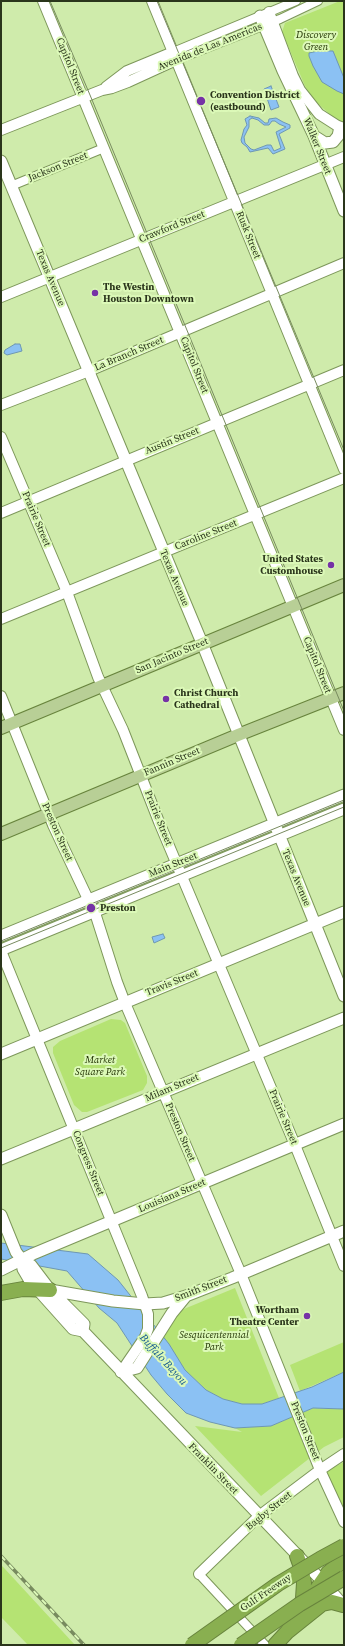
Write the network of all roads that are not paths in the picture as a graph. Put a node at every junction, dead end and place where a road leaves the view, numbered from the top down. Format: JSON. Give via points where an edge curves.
{"nodes":[{"id":1,"x":37,"y":1,"type":"edge"},
{"id":2,"x":43,"y":1,"type":"edge"},
{"id":3,"x":152,"y":1,"type":"edge"},
{"id":4,"x":296,"y":1,"type":"edge"},
{"id":5,"x":318,"y":1,"type":"edge"},
{"id":6,"x":48,"y":12,"type":"junction"},
{"id":7,"x":267,"y":19,"type":"junction"},
{"id":8,"x":175,"y":56,"type":"junction"},
{"id":9,"x":294,"y":87,"type":"junction"},
{"id":10,"x":83,"y":98,"type":"junction"},
{"id":11,"x":342,"y":128,"type":"edge"},
{"id":12,"x":1,"y":130,"type":"edge"},
{"id":13,"x":314,"y":136,"type":"junction"},
{"id":14,"x":104,"y":148,"type":"junction"},
{"id":15,"x":344,"y":157,"type":"edge"},
{"id":16,"x":1,"y":161,"type":"edge"},
{"id":17,"x":324,"y":166,"type":"junction"},
{"id":18,"x":11,"y":186,"type":"junction"},
{"id":19,"x":235,"y":202,"type":"junction"},
{"id":20,"x":344,"y":211,"type":"edge"},
{"id":21,"x":142,"y":239,"type":"junction"},
{"id":22,"x":344,"y":263,"type":"edge"},
{"id":23,"x":50,"y":277,"type":"junction"},
{"id":24,"x":272,"y":294,"type":"junction"},
{"id":25,"x":1,"y":297,"type":"edge"},
{"id":26,"x":180,"y":332,"type":"junction"},
{"id":27,"x":344,"y":370,"type":"edge"},
{"id":28,"x":89,"y":371,"type":"junction"},
{"id":29,"x":309,"y":384,"type":"junction"},
{"id":30,"x":1,"y":405,"type":"edge"},
{"id":31,"x":217,"y":423,"type":"junction"},
{"id":32,"x":1,"y":437,"type":"edge"},
{"id":33,"x":126,"y":461,"type":"junction"},
{"id":34,"x":344,"y":469,"type":"edge"},
{"id":35,"x":344,"y":478,"type":"edge"},
{"id":36,"x":28,"y":501,"type":"junction"},
{"id":37,"x":1,"y":513,"type":"edge"},
{"id":38,"x":255,"y":515,"type":"junction"},
{"id":39,"x":164,"y":552,"type":"junction"},
{"id":40,"x":344,"y":585,"type":"edge"},
{"id":41,"x":67,"y":592,"type":"junction"},
{"id":42,"x":293,"y":606,"type":"junction"},
{"id":43,"x":1,"y":619,"type":"edge"},
{"id":44,"x":202,"y":643,"type":"junction"},
{"id":45,"x":102,"y":686,"type":"junction"},
{"id":46,"x":344,"y":692,"type":"edge"},
{"id":47,"x":1,"y":696,"type":"edge"},
{"id":48,"x":331,"y":698,"type":"junction"},
{"id":49,"x":6,"y":725,"type":"edge"},
{"id":50,"x":344,"y":730,"type":"edge"},
{"id":51,"x":238,"y":735,"type":"junction"},
{"id":52,"x":141,"y":775,"type":"junction"},
{"id":53,"x":344,"y":795,"type":"edge"},
{"id":54,"x":344,"y":809,"type":"edge"},
{"id":55,"x":48,"y":814,"type":"junction"},
{"id":56,"x":274,"y":824,"type":"junction"},
{"id":57,"x":1,"y":834,"type":"edge"},
{"id":58,"x":279,"y":836,"type":"junction"},
{"id":59,"x":176,"y":864,"type":"junction"},
{"id":60,"x":182,"y":876,"type":"junction"},
{"id":61,"x":89,"y":900,"type":"junction"},
{"id":62,"x":94,"y":912,"type":"junction"},
{"id":63,"x":344,"y":912,"type":"edge"},
{"id":64,"x":315,"y":924,"type":"junction"},
{"id":65,"x":1,"y":936,"type":"edge"},
{"id":66,"x":1,"y":951,"type":"edge"},
{"id":67,"x":219,"y":964,"type":"junction"},
{"id":68,"x":344,"y":996,"type":"edge"},
{"id":69,"x":125,"y":1003,"type":"junction"},
{"id":70,"x":344,"y":1018,"type":"edge"},
{"id":71,"x":37,"y":1039,"type":"junction"},
{"id":72,"x":1,"y":1054,"type":"edge"},
{"id":73,"x":256,"y":1054,"type":"junction"},
{"id":74,"x":163,"y":1092,"type":"junction"},
{"id":75,"x":344,"y":1124,"type":"edge"},
{"id":76,"x":74,"y":1129,"type":"junction"},
{"id":77,"x":295,"y":1145,"type":"junction"},
{"id":78,"x":1,"y":1159,"type":"edge"},
{"id":79,"x":201,"y":1183,"type":"junction"},
{"id":80,"x":3,"y":1220,"type":"edge"},
{"id":81,"x":111,"y":1221,"type":"junction"},
{"id":82,"x":344,"y":1231,"type":"edge"},
{"id":83,"x":332,"y":1236,"type":"junction"},
{"id":84,"x":22,"y":1260,"type":"junction"},
{"id":85,"x":344,"y":1266,"type":"edge"},
{"id":86,"x":1,"y":1270,"type":"edge"},
{"id":87,"x":241,"y":1274,"type":"junction"},
{"id":88,"x":44,"y":1289,"type":"junction"},
{"id":89,"x":1,"y":1293,"type":"edge"},
{"id":90,"x":186,"y":1296,"type":"junction"},
{"id":91,"x":145,"y":1304,"type":"junction"},
{"id":92,"x":83,"y":1331,"type":"junction"},
{"id":93,"x":133,"y":1364,"type":"junction"},
{"id":94,"x":121,"y":1372,"type":"junction"},
{"id":95,"x":344,"y":1454,"type":"edge"},
{"id":96,"x":320,"y":1470,"type":"junction"},
{"id":97,"x":259,"y":1516,"type":"junction"},
{"id":98,"x":344,"y":1522,"type":"edge"},
{"id":99,"x":344,"y":1546,"type":"edge"},
{"id":100,"x":297,"y":1556,"type":"junction"},
{"id":101,"x":344,"y":1560,"type":"edge"},
{"id":102,"x":199,"y":1574,"type":"joint"},
{"id":103,"x":344,"y":1578,"type":"edge"},
{"id":104,"x":323,"y":1582,"type":"junction"},
{"id":105,"x":343,"y":1606,"type":"edge"},
{"id":106,"x":291,"y":1627,"type":"junction"},
{"id":107,"x":192,"y":1645,"type":"edge"},
{"id":108,"x":241,"y":1645,"type":"edge"},
{"id":109,"x":272,"y":1645,"type":"edge"}],
"edges":[{"from":1,"to":6,"type":"street"},
{"from":2,"to":6,"type":"street","name":"Capitol Street"},
{"from":3,"to":8,"type":"street","name":"Rusk Street"},
{"from":4,"to":7,"type":"street","name":"Avenida de Las Americas"},
{"from":5,"to":7,"type":"street","name":"Avenida de Las Americas"},
{"from":6,"to":10,"type":"street","name":"Capitol Street"},
{"from":7,"to":8,"type":"street","name":"Avenida de Las Americas"},
{"from":7,"to":9,"type":"main road","name":"Walker Street"},
{"from":8,"to":10,"type":"street","name":"Avenida de Las Americas","via":[[122,84]]},
{"from":8,"to":19,"type":"street","name":"Rusk Street"},
{"from":9,"to":11,"type":"street","via":[[314,109]]},
{"from":9,"to":13,"type":"main road","name":"Walker Street"},
{"from":10,"to":12,"type":"street","name":"Avenida de Las Americas"},
{"from":10,"to":14,"type":"street","name":"Capitol Street"},
{"from":11,"to":13,"type":"main road","via":[[333,142],[325,143]]},
{"from":13,"to":17,"type":"main road","name":"Walker Street"},
{"from":14,"to":18,"type":"street","name":"Jackson Street"},
{"from":14,"to":21,"type":"street","name":"Capitol Street"},
{"from":15,"to":17,"type":"street","name":"Crawford Street"},
{"from":16,"to":18,"type":"main road","name":"Texas Avenue"},
{"from":17,"to":19,"type":"street","name":"Crawford Street"},
{"from":17,"to":20,"type":"main road","name":"Walker Street"},
{"from":18,"to":23,"type":"main road","name":"Texas Avenue"},
{"from":19,"to":21,"type":"street","name":"Crawford Street"},
{"from":19,"to":24,"type":"street","name":"Rusk Street"},
{"from":21,"to":23,"type":"street","name":"Crawford Street"},
{"from":21,"to":26,"type":"street","name":"Capitol Street"},
{"from":22,"to":24,"type":"street","name":"La Branch Street"},
{"from":23,"to":25,"type":"street","name":"Crawford Street"},
{"from":23,"to":28,"type":"main road","name":"Texas Avenue"},
{"from":24,"to":26,"type":"street","name":"La Branch Street"},
{"from":24,"to":29,"type":"street","name":"Rusk Street"},
{"from":26,"to":28,"type":"street","name":"La Branch Street"},
{"from":26,"to":31,"type":"street","name":"Capitol Street"},
{"from":27,"to":29,"type":"street","name":"Austin Street"},
{"from":28,"to":30,"type":"street","name":"La Branch Street"},
{"from":28,"to":33,"type":"main road","name":"Texas Avenue"},
{"from":29,"to":31,"type":"street","name":"Austin Street"},
{"from":29,"to":34,"type":"street","name":"Rusk Street"},
{"from":31,"to":33,"type":"street","name":"Austin Street"},
{"from":31,"to":38,"type":"street","name":"Capitol Street"},
{"from":32,"to":36,"type":"street","name":"Prairie Street"},
{"from":33,"to":36,"type":"street","name":"Austin Street"},
{"from":33,"to":39,"type":"main road","name":"Texas Avenue"},
{"from":35,"to":38,"type":"street","name":"Caroline Street"},
{"from":36,"to":37,"type":"street","name":"Austin Street"},
{"from":36,"to":41,"type":"street","name":"Prairie Street"},
{"from":38,"to":39,"type":"street","name":"Caroline Street"},
{"from":38,"to":42,"type":"street","name":"Capitol Street"},
{"from":39,"to":41,"type":"street","name":"Caroline Street"},
{"from":39,"to":44,"type":"main road","name":"Texas Avenue"},
{"from":40,"to":42,"type":"main road","name":"San Jacinto Street"},
{"from":41,"to":43,"type":"street","name":"Caroline Street"},
{"from":41,"to":45,"type":"street","name":"Prairie Street"},
{"from":42,"to":44,"type":"main road","name":"San Jacinto Street"},
{"from":42,"to":48,"type":"street","name":"Capitol Street"},
{"from":44,"to":45,"type":"main road","name":"San Jacinto Street"},
{"from":44,"to":51,"type":"main road","name":"Texas Avenue"},
{"from":45,"to":49,"type":"main road","name":"San Jacinto Street"},
{"from":45,"to":52,"type":"street","name":"Prairie Street"},
{"from":46,"to":48,"type":"main road","name":"Fannin Street"},
{"from":47,"to":49,"type":"street","name":"Preston Street"},
{"from":48,"to":50,"type":"street","name":"Capitol Street"},
{"from":48,"to":51,"type":"main road","name":"Fannin Street"},
{"from":49,"to":55,"type":"street","name":"Preston Street"},
{"from":51,"to":52,"type":"main road","name":"Fannin Street"},
{"from":51,"to":56,"type":"main road","name":"Texas Avenue"},
{"from":52,"to":55,"type":"main road","name":"Fannin Street"},
{"from":52,"to":59,"type":"street","name":"Prairie Street"},
{"from":53,"to":56,"type":"main road","name":"Main Street"},
{"from":54,"to":58,"type":"main road","name":"Main Street"},
{"from":55,"to":57,"type":"main road","name":"Fannin Street"},
{"from":55,"to":61,"type":"street","name":"Preston Street"},
{"from":56,"to":58,"type":"main road","name":"Texas Avenue"},
{"from":56,"to":59,"type":"main road","name":"Main Street"},
{"from":58,"to":60,"type":"main road","name":"Main Street"},
{"from":58,"to":64,"type":"main road","name":"Texas Avenue"},
{"from":59,"to":60,"type":"street","name":"Prairie Street"},
{"from":59,"to":61,"type":"main road","name":"Main Street"},
{"from":60,"to":62,"type":"main road","name":"Main Street"},
{"from":60,"to":67,"type":"street","name":"Prairie Street"},
{"from":61,"to":62,"type":"street","name":"Preston Street"},
{"from":61,"to":65,"type":"main road","name":"Main Street"},
{"from":62,"to":66,"type":"main road","name":"Main Street"},
{"from":62,"to":69,"type":"street","name":"Preston Street"},
{"from":63,"to":64,"type":"main road","name":"Travis Street"},
{"from":64,"to":67,"type":"main road","name":"Travis Street"},
{"from":64,"to":68,"type":"main road","name":"Texas Avenue"},
{"from":66,"to":71,"type":"street","name":"Congress Street"},
{"from":67,"to":69,"type":"main road","name":"Travis Street"},
{"from":67,"to":73,"type":"street","name":"Prairie Street"},
{"from":69,"to":71,"type":"main road","name":"Travis Street"},
{"from":69,"to":74,"type":"street","name":"Preston Street"},
{"from":70,"to":73,"type":"main road","name":"Milam Street"},
{"from":71,"to":72,"type":"main road","name":"Travis Street"},
{"from":71,"to":76,"type":"street","name":"Congress Street"},
{"from":73,"to":74,"type":"main road","name":"Milam Street"},
{"from":73,"to":77,"type":"street","name":"Prairie Street"},
{"from":74,"to":76,"type":"main road","name":"Milam Street"},
{"from":74,"to":79,"type":"street","name":"Preston Street"},
{"from":75,"to":77,"type":"main road","name":"Louisiana Street"},
{"from":76,"to":78,"type":"main road","name":"Milam Street"},
{"from":76,"to":81,"type":"street","name":"Congress Street"},
{"from":77,"to":79,"type":"main road","name":"Louisiana Street"},
{"from":77,"to":83,"type":"street","name":"Prairie Street"},
{"from":79,"to":81,"type":"main road","name":"Louisiana Street"},
{"from":79,"to":87,"type":"street","name":"Preston Street"},
{"from":80,"to":84,"type":"main road","name":"Franklin Street","via":[[15,1250]]},
{"from":81,"to":84,"type":"main road","name":"Louisiana Street"},
{"from":81,"to":91,"type":"street","name":"Congress Street"},
{"from":82,"to":83,"type":"main road","name":"Smith Street"},
{"from":83,"to":85,"type":"street","name":"Prairie Street"},
{"from":83,"to":87,"type":"main road","name":"Smith Street"},
{"from":84,"to":86,"type":"main road","name":"Louisiana Street"},
{"from":84,"to":88,"type":"main road","name":"Franklin Street","via":[[23,1269]]},
{"from":87,"to":90,"type":"main road","name":"Smith Street"},
{"from":87,"to":96,"type":"street","name":"Preston Street"},
{"from":88,"to":89,"type":"highway"},
{"from":88,"to":91,"type":"main road","name":"Smith Street"},
{"from":88,"to":92,"type":"main road","name":"Franklin Street","via":[[51,1305],[73,1329]]},
{"from":88,"to":92,"type":"main road","name":"Franklin Street","via":[[68,1307],[84,1324]]},
{"from":90,"to":91,"type":"main road","name":"Smith Street","via":[[163,1303]]},
{"from":90,"to":93,"type":"main road"},
{"from":91,"to":93,"type":"street","name":"Congress Street","via":[[148,1329]]},
{"from":92,"to":94,"type":"main road","name":"Franklin Street"},
{"from":93,"to":94,"type":"main road"},
{"from":94,"to":97,"type":"main road","name":"Franklin Street"},
{"from":95,"to":96,"type":"street","name":"Bagby Street"},
{"from":96,"to":97,"type":"street","name":"Bagby Street"},
{"from":96,"to":98,"type":"street","name":"Preston Street"},
{"from":97,"to":100,"type":"main road","name":"Franklin Street"},
{"from":97,"to":102,"type":"street","name":"Bagby Street"},
{"from":99,"to":107,"type":"highway","name":"Gulf Freeway","bridge":true,"via":[[278,1584]]},
{"from":100,"to":104,"type":"main road","name":"Franklin Street"},
{"from":100,"to":106,"type":"highway","via":[[302,1570],[304,1598],[301,1610]]},
{"from":101,"to":104,"type":"highway","via":[[328,1573]]},
{"from":102,"to":109,"type":"street"},
{"from":103,"to":108,"type":"highway","bridge":true,"via":[[300,1604]]},
{"from":104,"to":105,"type":"main road","name":"Franklin Street"},
{"from":104,"to":106,"type":"highway"},
{"from":105,"to":106,"type":"highway","via":[[332,1602],[322,1604]]},
{"from":106,"to":109,"type":"highway"}]}
